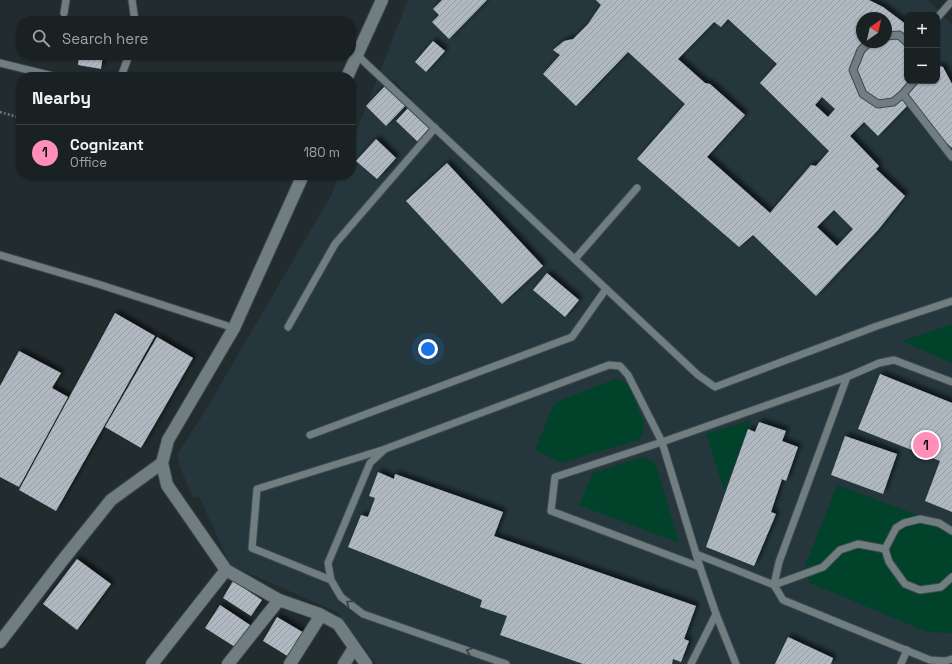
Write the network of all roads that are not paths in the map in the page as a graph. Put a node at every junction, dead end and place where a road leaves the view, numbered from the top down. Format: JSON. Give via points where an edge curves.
{"nodes":[{"id":1,"x":66,"y":0,"type":"edge"},
{"id":2,"x":132,"y":0,"type":"edge"},
{"id":3,"x":382,"y":0,"type":"edge"},
{"id":4,"x":952,"y":1,"type":"edge"},
{"id":5,"x":64,"y":13,"type":"dead end"},
{"id":6,"x":940,"y":15,"type":"edge"},
{"id":7,"x":134,"y":16,"type":"edge"},
{"id":8,"x":892,"y":36,"type":"edge"},
{"id":9,"x":904,"y":39,"type":"edge"},
{"id":10,"x":863,"y":48,"type":"edge"},
{"id":11,"x":356,"y":55,"type":"joint"},
{"id":12,"x":127,"y":60,"type":"edge"},
{"id":13,"x":354,"y":60,"type":"edge"},
{"id":14,"x":0,"y":63,"type":"edge"},
{"id":15,"x":37,"y":72,"type":"edge"},
{"id":16,"x":123,"y":72,"type":"edge"},
{"id":17,"x":349,"y":72,"type":"edge"},
{"id":18,"x":911,"y":84,"type":"edge"},
{"id":19,"x":903,"y":94,"type":"junction"},
{"id":20,"x":435,"y":128,"type":"junction"},
{"id":21,"x":952,"y":157,"type":"edge"},
{"id":22,"x":301,"y":180,"type":"edge"},
{"id":23,"x":637,"y":188,"type":"dead end"},
{"id":24,"x":0,"y":255,"type":"edge"},
{"id":25,"x":575,"y":259,"type":"junction"},
{"id":26,"x":606,"y":289,"type":"junction"},
{"id":27,"x":952,"y":300,"type":"edge"},
{"id":28,"x":234,"y":328,"type":"junction"},
{"id":29,"x":288,"y":328,"type":"dead end"},
{"id":30,"x":847,"y":377,"type":"junction"},
{"id":31,"x":952,"y":382,"type":"edge"},
{"id":32,"x":310,"y":435,"type":"dead end"},
{"id":33,"x":662,"y":442,"type":"junction"},
{"id":34,"x":386,"y":449,"type":"junction"},
{"id":35,"x":162,"y":463,"type":"junction"},
{"id":36,"x":952,"y":531,"type":"edge"},
{"id":37,"x":885,"y":548,"type":"junction"},
{"id":38,"x":696,"y":554,"type":"junction"},
{"id":39,"x":700,"y":567,"type":"junction"},
{"id":40,"x":226,"y":570,"type":"junction"},
{"id":41,"x":952,"y":577,"type":"edge"},
{"id":42,"x":331,"y":580,"type":"junction"},
{"id":43,"x":774,"y":585,"type":"junction"},
{"id":44,"x":279,"y":600,"type":"junction"},
{"id":45,"x":716,"y":614,"type":"junction"},
{"id":46,"x":321,"y":615,"type":"junction"},
{"id":47,"x":0,"y":642,"type":"edge"},
{"id":48,"x":354,"y":648,"type":"junction"},
{"id":49,"x":907,"y":650,"type":"junction"},
{"id":50,"x":952,"y":659,"type":"edge"},
{"id":51,"x":490,"y":661,"type":"edge"},
{"id":52,"x":152,"y":664,"type":"edge"},
{"id":53,"x":228,"y":664,"type":"edge"},
{"id":54,"x":290,"y":664,"type":"edge"},
{"id":55,"x":344,"y":664,"type":"edge"},
{"id":56,"x":366,"y":664,"type":"edge"},
{"id":57,"x":506,"y":664,"type":"edge"},
{"id":58,"x":691,"y":664,"type":"edge"},
{"id":59,"x":736,"y":664,"type":"edge"},
{"id":60,"x":901,"y":664,"type":"edge"}],
"edges":[{"from":1,"to":5,"type":"lane"},
{"from":2,"to":7,"type":"lane"},
{"from":3,"to":11,"type":"street"},
{"from":4,"to":6,"type":"lane"},
{"from":8,"to":9,"type":"lane","via":[[899,35]]},
{"from":10,"to":19,"type":"lane","via":[[853,70],[863,94],[878,104],[893,102]]},
{"from":11,"to":20,"type":"lane"},
{"from":12,"to":16,"type":"lane"},
{"from":13,"to":17,"type":"street"},
{"from":14,"to":15,"type":"lane"},
{"from":18,"to":19,"type":"lane"},
{"from":19,"to":21,"type":"lane"},
{"from":20,"to":25,"type":"lane"},
{"from":20,"to":29,"type":"lane","via":[[335,244]]},
{"from":22,"to":28,"type":"street"},
{"from":23,"to":25,"type":"lane"},
{"from":24,"to":28,"type":"lane"},
{"from":25,"to":26,"type":"lane"},
{"from":26,"to":27,"type":"lane","via":[[698,375],[715,387]]},
{"from":26,"to":32,"type":"lane","via":[[572,337]]},
{"from":28,"to":35,"type":"street","via":[[168,440]]},
{"from":30,"to":31,"type":"lane","via":[[879,363],[894,360]]},
{"from":30,"to":33,"type":"lane"},
{"from":30,"to":43,"type":"lane","via":[[779,562]]},
{"from":33,"to":34,"type":"lane","via":[[628,375],[620,366],[609,365]]},
{"from":33,"to":38,"type":"lane"},
{"from":33,"to":39,"type":"lane","via":[[555,477],[551,512]]},
{"from":34,"to":42,"type":"lane","via":[[370,463],[328,564]]},
{"from":34,"to":42,"type":"lane","via":[[257,489],[252,548]]},
{"from":35,"to":40,"type":"street","via":[[167,485]]},
{"from":35,"to":47,"type":"street","via":[[111,500]]},
{"from":36,"to":37,"type":"lane","via":[[939,523],[920,519],[904,523],[896,528]]},
{"from":37,"to":41,"type":"lane","via":[[889,562],[905,584],[920,590],[941,587]]},
{"from":37,"to":43,"type":"lane","via":[[858,544],[840,550],[823,567]]},
{"from":38,"to":39,"type":"lane"},
{"from":38,"to":43,"type":"lane"},
{"from":39,"to":45,"type":"lane"},
{"from":40,"to":44,"type":"street"},
{"from":40,"to":52,"type":"street"},
{"from":51,"to":42,"type":"lane","one_way":true,"via":[[363,614],[341,597]]},
{"from":43,"to":49,"type":"lane","via":[[783,600]]},
{"from":44,"to":46,"type":"street"},
{"from":44,"to":53,"type":"street"},
{"from":45,"to":58,"type":"lane"},
{"from":45,"to":59,"type":"lane"},
{"from":46,"to":48,"type":"street","via":[[338,624]]},
{"from":46,"to":54,"type":"street"},
{"from":48,"to":55,"type":"street"},
{"from":48,"to":56,"type":"street"},
{"from":49,"to":50,"type":"lane","via":[[930,660]]},
{"from":49,"to":60,"type":"lane"},
{"from":51,"to":57,"type":"lane"}]}
